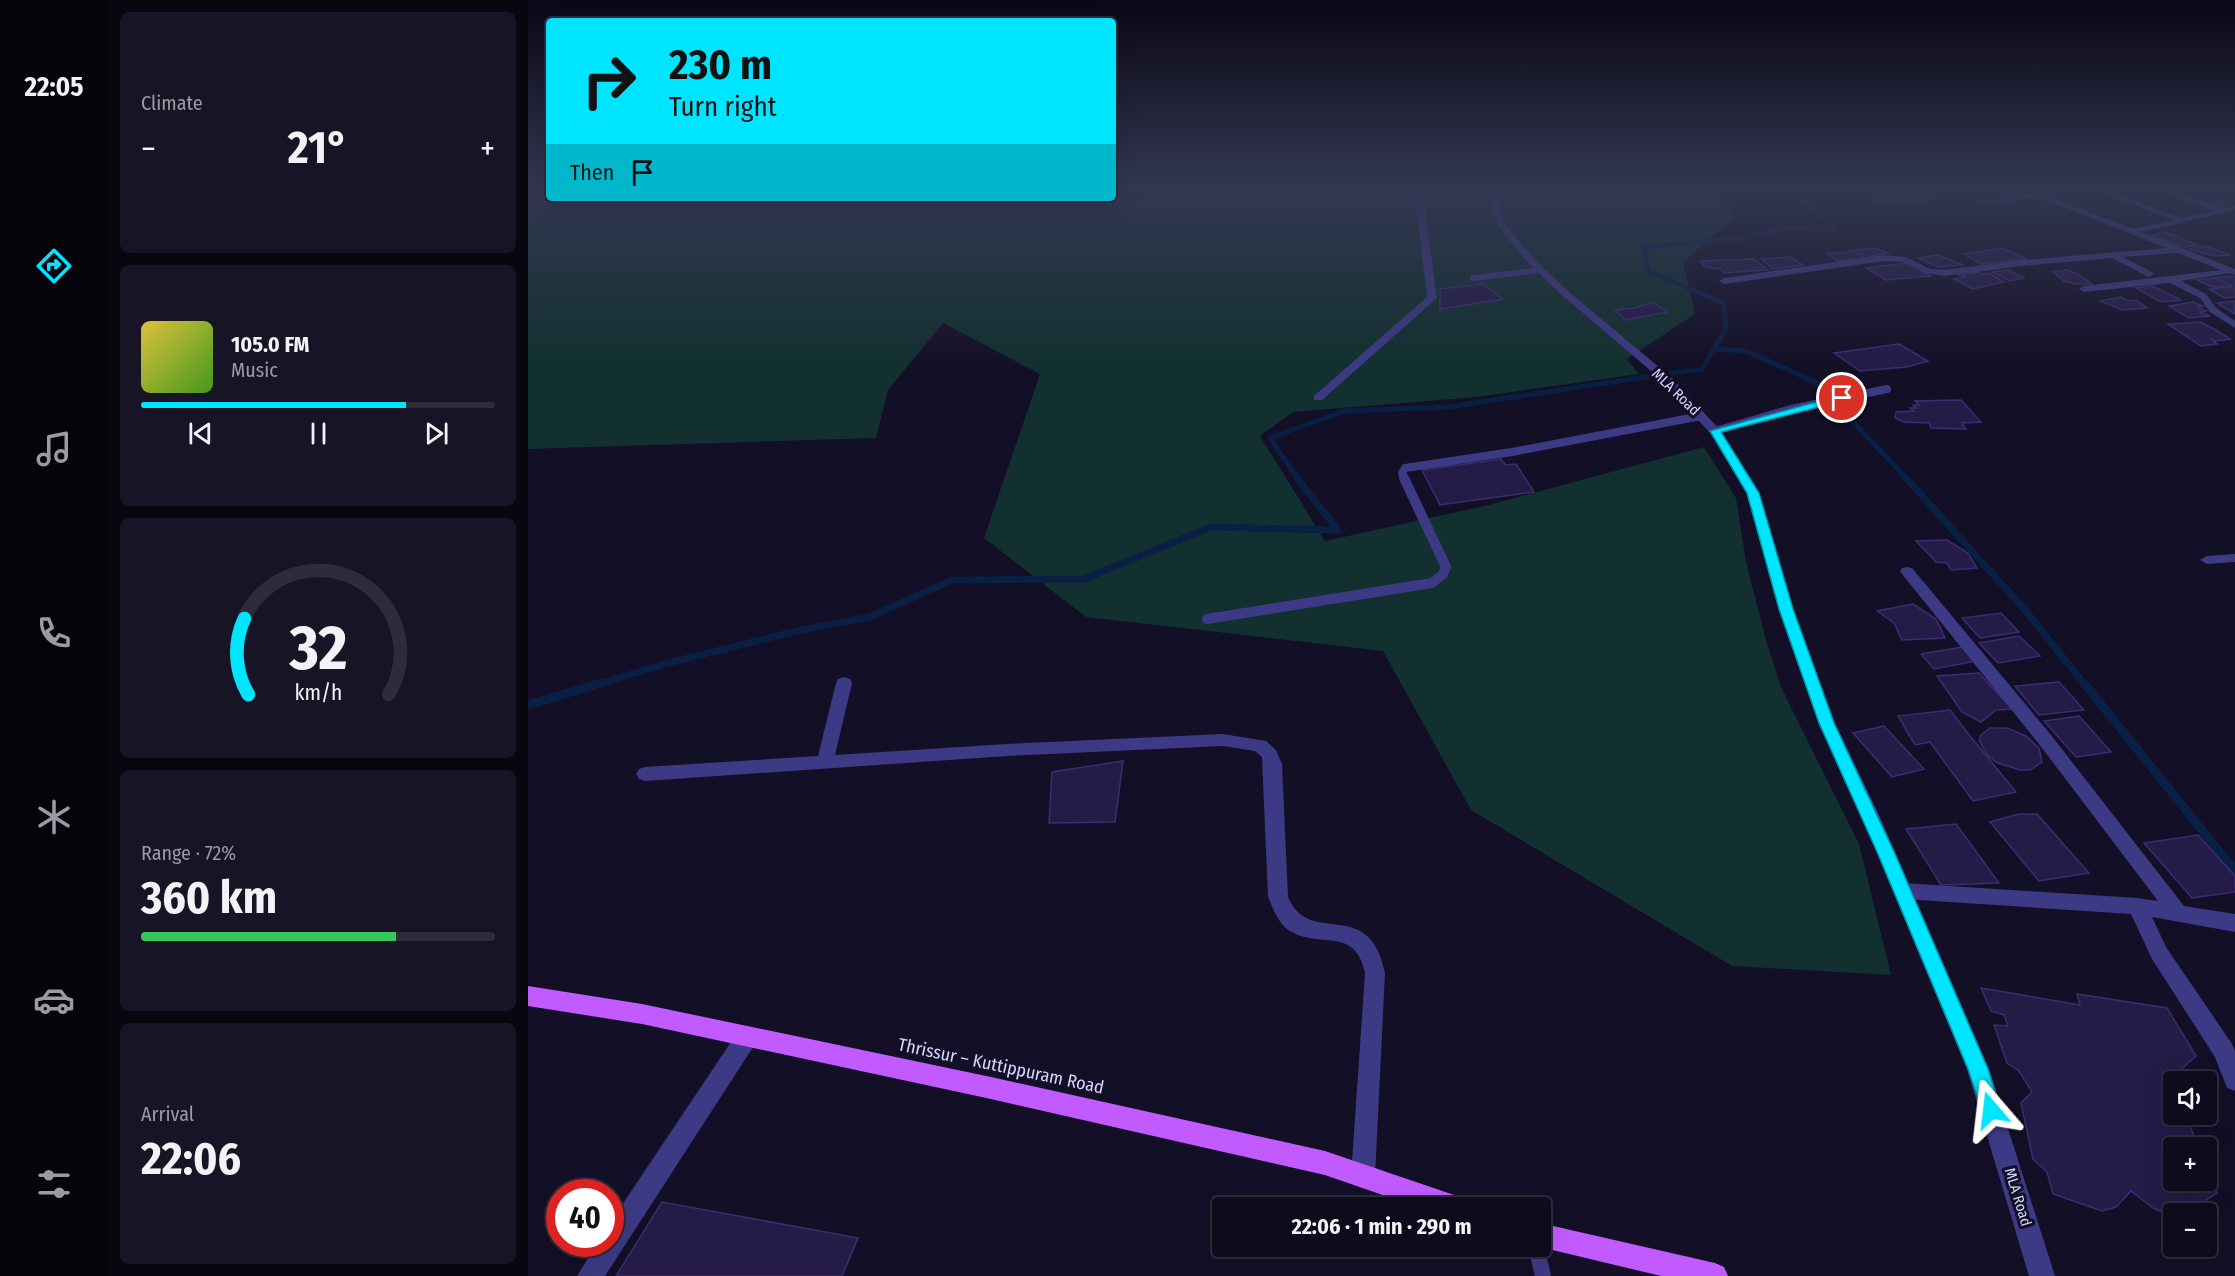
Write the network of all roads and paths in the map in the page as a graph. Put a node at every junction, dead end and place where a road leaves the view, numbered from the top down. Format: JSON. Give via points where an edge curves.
{"nodes":[{"id":1,"x":1426,"y":249,"type":"edge"},
{"id":2,"x":1521,"y":249,"type":"edge"},
{"id":3,"x":2176,"y":249,"type":"edge"},
{"id":4,"x":2180,"y":250,"type":"junction"},
{"id":5,"x":2112,"y":255,"type":"junction"},
{"id":6,"x":1540,"y":270,"type":"junction"},
{"id":7,"x":2234,"y":271,"type":"edge"},
{"id":8,"x":2149,"y":274,"type":"dead end"},
{"id":9,"x":1473,"y":278,"type":"dead end"},
{"id":10,"x":2172,"y":280,"type":"junction"},
{"id":11,"x":1724,"y":281,"type":"dead end"},
{"id":12,"x":2085,"y":289,"type":"dead end"},
{"id":13,"x":2235,"y":325,"type":"edge"},
{"id":14,"x":1887,"y":389,"type":"dead end"},
{"id":15,"x":1318,"y":398,"type":"dead end"},
{"id":16,"x":1701,"y":416,"type":"junction"},
{"id":17,"x":1715,"y":431,"type":"junction"},
{"id":18,"x":2235,"y":558,"type":"edge"},
{"id":19,"x":2206,"y":560,"type":"dead end"},
{"id":20,"x":1906,"y":571,"type":"dead end"},
{"id":21,"x":1207,"y":619,"type":"dead end"},
{"id":22,"x":844,"y":683,"type":"dead end"},
{"id":23,"x":825,"y":761,"type":"junction"},
{"id":24,"x":645,"y":774,"type":"dead end"},
{"id":25,"x":1903,"y":891,"type":"junction"},
{"id":26,"x":2137,"y":906,"type":"junction"},
{"id":27,"x":2178,"y":913,"type":"junction"},
{"id":28,"x":2235,"y":923,"type":"edge"},
{"id":29,"x":528,"y":996,"type":"edge"},
{"id":30,"x":747,"y":1037,"type":"junction"},
{"id":31,"x":2235,"y":1080,"type":"edge"},
{"id":32,"x":1363,"y":1176,"type":"junction"},
{"id":33,"x":1425,"y":1197,"type":"edge"},
{"id":34,"x":1551,"y":1238,"type":"edge"},
{"id":35,"x":1539,"y":1257,"type":"edge"},
{"id":36,"x":590,"y":1276,"type":"edge"},
{"id":37,"x":1543,"y":1276,"type":"edge"},
{"id":38,"x":1715,"y":1276,"type":"edge"},
{"id":39,"x":2042,"y":1276,"type":"edge"}],
"edges":[{"from":1,"to":15,"type":"street","via":[[1432,298]]},
{"from":2,"to":6,"type":"street","name":"MLA Road"},
{"from":3,"to":4,"type":"street"},
{"from":4,"to":5,"type":"street"},
{"from":4,"to":7,"type":"street"},
{"from":5,"to":8,"type":"street"},
{"from":5,"to":11,"type":"street","via":[[1937,273],[1906,260],[1884,258]]},
{"from":6,"to":9,"type":"lane"},
{"from":6,"to":16,"type":"street","name":"MLA Road","via":[[1668,380]]},
{"from":7,"to":10,"type":"street"},
{"from":10,"to":12,"type":"street"},
{"from":10,"to":13,"type":"street","via":[[2203,296],[2213,310]]},
{"from":14,"to":17,"type":"lane","via":[[1791,409]]},
{"from":16,"to":17,"type":"street","name":"MLA Road"},
{"from":16,"to":21,"type":"lane","via":[[1405,468],[1402,473],[1406,483],[1446,567],[1432,583]]},
{"from":17,"to":25,"type":"street","name":"MLA Road","via":[[1753,493],[1786,609],[1827,723]]},
{"from":18,"to":19,"type":"street"},
{"from":20,"to":27,"type":"street","via":[[1987,667]]},
{"from":22,"to":23,"type":"street"},
{"from":23,"to":24,"type":"street"},
{"from":23,"to":32,"type":"street","via":[[1223,740],[1260,745],[1270,754],[1273,764],[1278,897],[1283,913],[1296,924],[1353,937],[1365,944],[1372,957],[1375,973]]},
{"from":25,"to":26,"type":"street"},
{"from":25,"to":39,"type":"street","name":"MLA Road","via":[[1978,1069]]},
{"from":26,"to":27,"type":"street"},
{"from":26,"to":31,"type":"street","via":[[2159,953],[2224,1051]]},
{"from":27,"to":28,"type":"street"},
{"from":29,"to":30,"type":"main road","name":"Thrissur – Kuttippuram Road","via":[[642,1014]]},
{"from":30,"to":32,"type":"main road","name":"Thrissur – Kuttippuram Road","via":[[1002,1090],[1325,1163]]},
{"from":30,"to":36,"type":"street"},
{"from":32,"to":33,"type":"main road","name":"Thrissur – Kuttippuram Road"},
{"from":34,"to":38,"type":"main road"},
{"from":35,"to":37,"type":"lane"}]}
